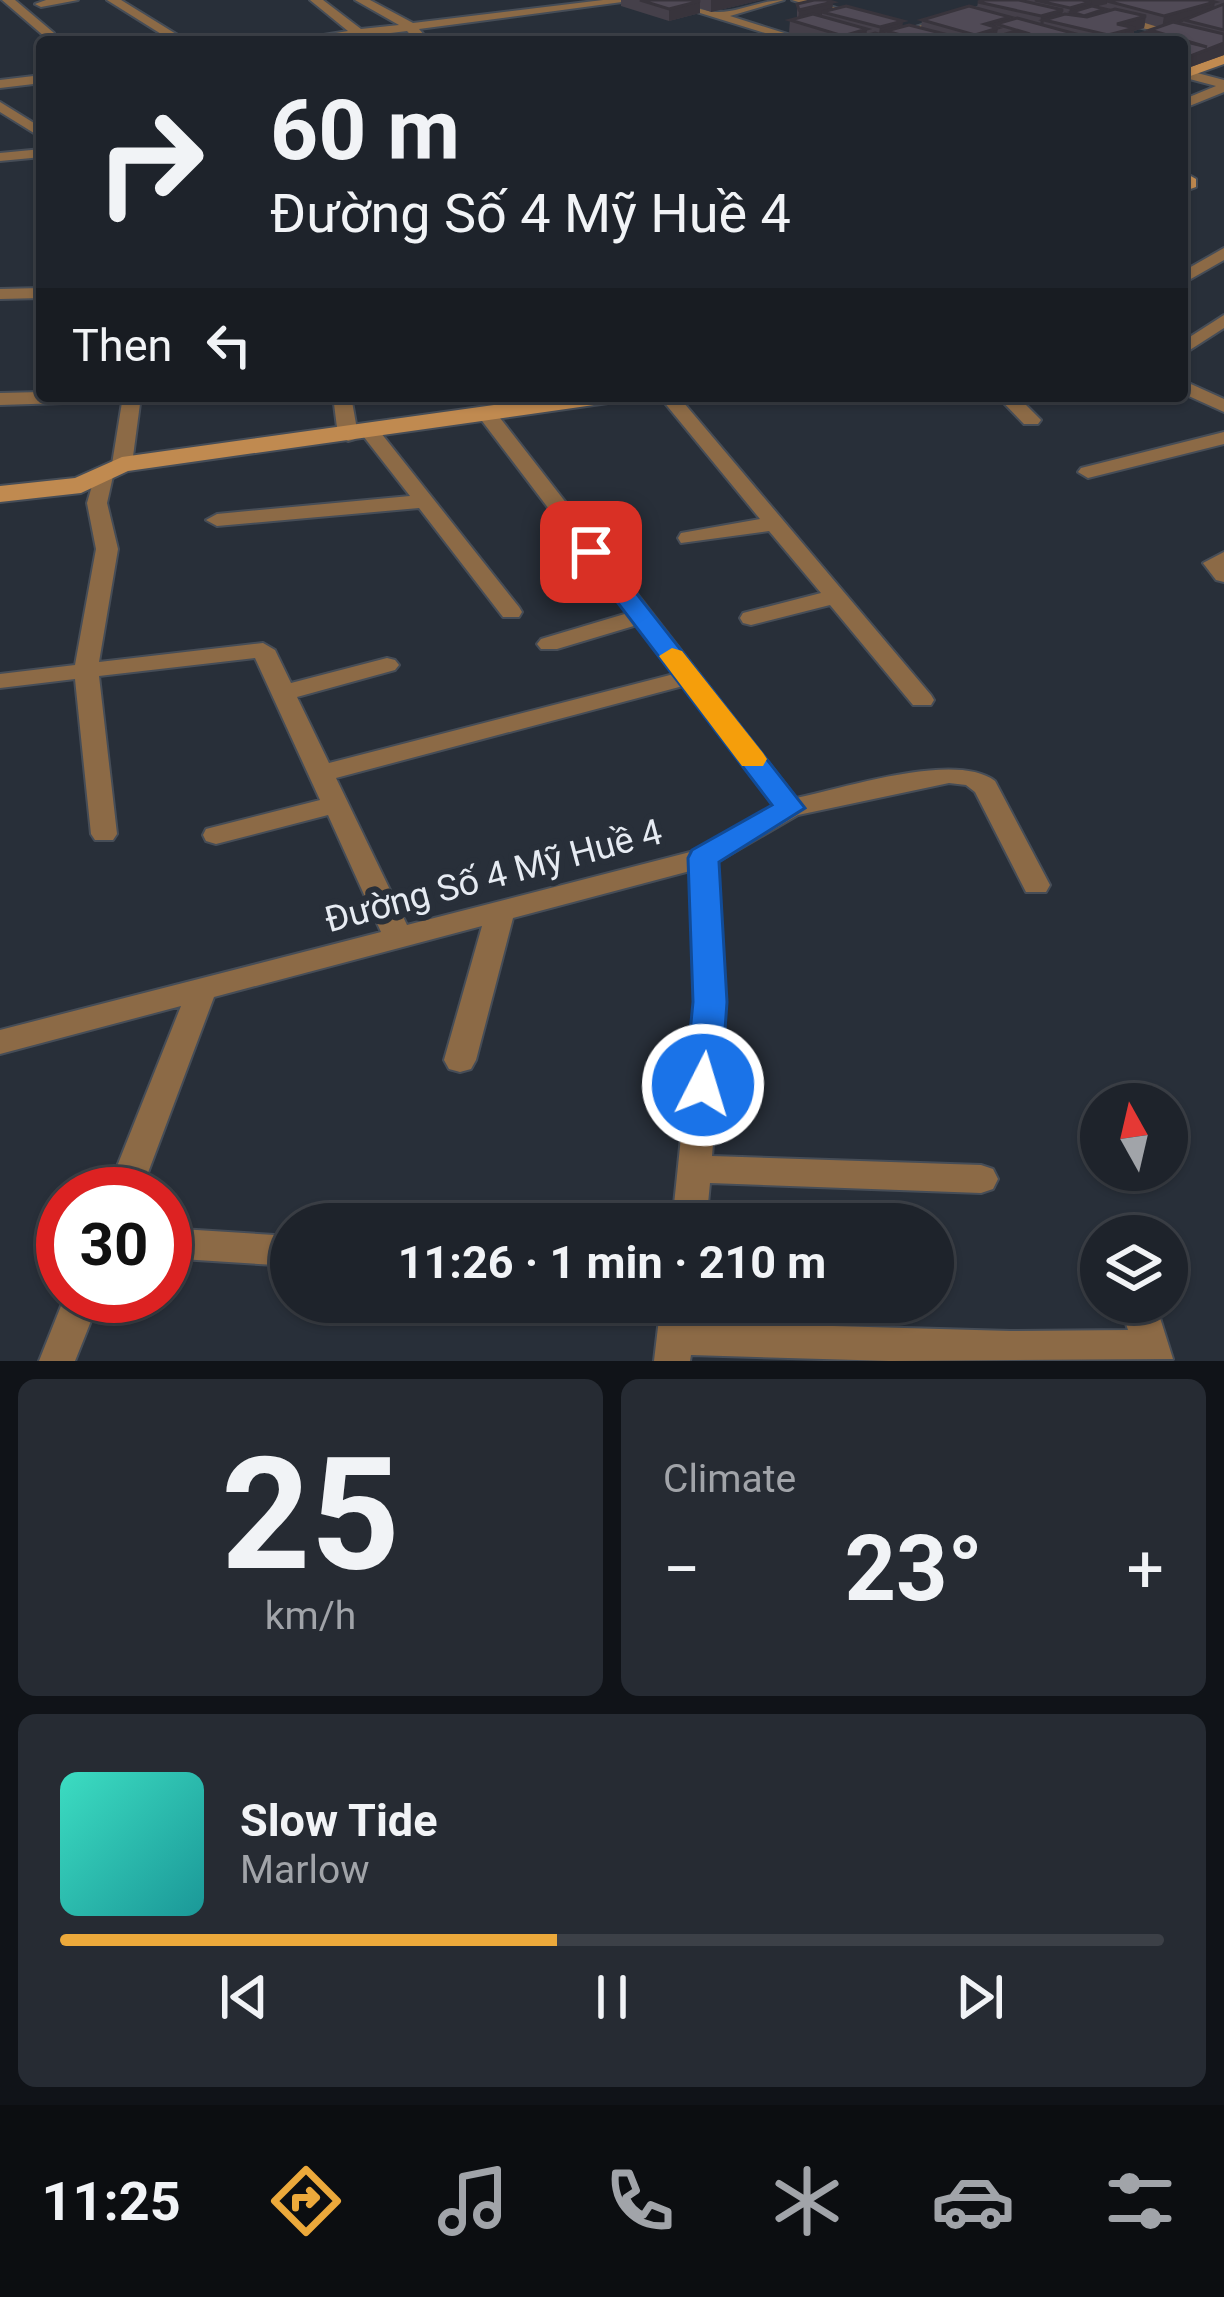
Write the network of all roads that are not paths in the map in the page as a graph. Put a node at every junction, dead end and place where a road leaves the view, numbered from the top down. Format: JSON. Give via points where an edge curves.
{"nodes":[{"id":1,"x":8,"y":0,"type":"edge"},
{"id":2,"x":72,"y":0,"type":"edge"},
{"id":3,"x":113,"y":0,"type":"edge"},
{"id":4,"x":316,"y":0,"type":"edge"},
{"id":5,"x":361,"y":0,"type":"edge"},
{"id":6,"x":502,"y":0,"type":"edge"},
{"id":7,"x":631,"y":0,"type":"edge"},
{"id":8,"x":664,"y":0,"type":"edge"},
{"id":9,"x":778,"y":0,"type":"edge"},
{"id":10,"x":797,"y":0,"type":"edge"},
{"id":11,"x":1015,"y":0,"type":"edge"},
{"id":12,"x":41,"y":4,"type":"dead end"},
{"id":13,"x":1115,"y":6,"type":"edge"},
{"id":14,"x":516,"y":12,"type":"junction"},
{"id":15,"x":842,"y":12,"type":"junction"},
{"id":16,"x":971,"y":14,"type":"junction"},
{"id":17,"x":717,"y":16,"type":"junction"},
{"id":18,"x":993,"y":20,"type":"edge"},
{"id":19,"x":407,"y":24,"type":"junction"},
{"id":20,"x":1182,"y":24,"type":"edge"},
{"id":21,"x":1162,"y":30,"type":"junction"},
{"id":22,"x":356,"y":31,"type":"junction"},
{"id":23,"x":909,"y":31,"type":"junction"},
{"id":24,"x":770,"y":32,"type":"junction"},
{"id":25,"x":48,"y":33,"type":"dead end"},
{"id":26,"x":174,"y":36,"type":"edge"},
{"id":27,"x":324,"y":36,"type":"edge"},
{"id":28,"x":418,"y":36,"type":"edge"},
{"id":29,"x":753,"y":36,"type":"edge"},
{"id":30,"x":785,"y":36,"type":"edge"},
{"id":31,"x":893,"y":36,"type":"edge"},
{"id":32,"x":926,"y":36,"type":"edge"},
{"id":33,"x":1146,"y":36,"type":"edge"},
{"id":34,"x":1185,"y":36,"type":"edge"},
{"id":35,"x":1188,"y":37,"type":"edge"},
{"id":36,"x":1224,"y":46,"type":"edge"},
{"id":37,"x":1224,"y":59,"type":"edge"},
{"id":38,"x":1188,"y":72,"type":"edge"},
{"id":39,"x":1188,"y":75,"type":"edge"},
{"id":40,"x":36,"y":80,"type":"edge"},
{"id":41,"x":0,"y":84,"type":"edge"},
{"id":42,"x":1224,"y":86,"type":"edge"},
{"id":43,"x":1188,"y":102,"type":"edge"},
{"id":44,"x":0,"y":106,"type":"edge"},
{"id":45,"x":36,"y":130,"type":"edge"},
{"id":46,"x":36,"y":154,"type":"edge"},
{"id":47,"x":0,"y":157,"type":"edge"},
{"id":48,"x":1224,"y":254,"type":"edge"},
{"id":49,"x":1188,"y":275,"type":"edge"},
{"id":50,"x":36,"y":292,"type":"edge"},
{"id":51,"x":0,"y":295,"type":"edge"},
{"id":52,"x":1224,"y":320,"type":"edge"},
{"id":53,"x":1188,"y":346,"type":"edge"},
{"id":54,"x":1188,"y":389,"type":"edge"},
{"id":55,"x":36,"y":398,"type":"edge"},
{"id":56,"x":0,"y":399,"type":"edge"},
{"id":57,"x":130,"y":402,"type":"edge"},
{"id":58,"x":346,"y":402,"type":"edge"},
{"id":59,"x":561,"y":402,"type":"edge"},
{"id":60,"x":673,"y":402,"type":"edge"},
{"id":61,"x":1012,"y":402,"type":"edge"},
{"id":62,"x":1224,"y":406,"type":"edge"},
{"id":63,"x":486,"y":413,"type":"junction"},
{"id":64,"x":1031,"y":420,"type":"dead end"},
{"id":65,"x":359,"y":433,"type":"junction"},
{"id":66,"x":1224,"y":438,"type":"edge"},
{"id":67,"x":112,"y":470,"type":"junction"},
{"id":68,"x":1088,"y":472,"type":"dead end"},
{"id":69,"x":0,"y":494,"type":"edge"},
{"id":70,"x":424,"y":501,"type":"junction"},
{"id":71,"x":217,"y":520,"type":"dead end"},
{"id":72,"x":776,"y":523,"type":"junction"},
{"id":73,"x":689,"y":538,"type":"dead end"},
{"id":74,"x":1224,"y":559,"type":"edge"},
{"id":75,"x":1224,"y":575,"type":"edge"},
{"id":76,"x":838,"y":596,"type":"junction"},
{"id":77,"x":511,"y":612,"type":"dead end"},
{"id":78,"x":641,"y":616,"type":"junction"},
{"id":79,"x":751,"y":618,"type":"dead end"},
{"id":80,"x":549,"y":644,"type":"dead end"},
{"id":81,"x":387,"y":665,"type":"dead end"},
{"id":82,"x":86,"y":668,"type":"junction"},
{"id":83,"x":688,"y":677,"type":"junction"},
{"id":84,"x":0,"y":681,"type":"edge"},
{"id":85,"x":283,"y":693,"type":"junction"},
{"id":86,"x":922,"y":700,"type":"dead end"},
{"id":87,"x":320,"y":774,"type":"junction"},
{"id":88,"x":334,"y":805,"type":"junction"},
{"id":89,"x":790,"y":808,"type":"junction"},
{"id":90,"x":104,"y":834,"type":"dead end"},
{"id":91,"x":215,"y":836,"type":"dead end"},
{"id":92,"x":703,"y":858,"type":"junction"},
{"id":93,"x":1036,"y":885,"type":"dead end"},
{"id":94,"x":501,"y":910,"type":"junction"},
{"id":95,"x":398,"y":937,"type":"junction"},
{"id":96,"x":203,"y":988,"type":"junction"},
{"id":97,"x":0,"y":1042,"type":"edge"},
{"id":98,"x":460,"y":1060,"type":"dead end"},
{"id":99,"x":133,"y":1167,"type":"edge"},
{"id":100,"x":696,"y":1168,"type":"junction"},
{"id":101,"x":982,"y":1179,"type":"dead end"},
{"id":102,"x":692,"y":1203,"type":"edge"},
{"id":103,"x":192,"y":1245,"type":"edge"},
{"id":104,"x":270,"y":1250,"type":"edge"},
{"id":105,"x":72,"y":1323,"type":"edge"},
{"id":106,"x":1144,"y":1323,"type":"edge"},
{"id":107,"x":675,"y":1334,"type":"edge"},
{"id":108,"x":1154,"y":1353,"type":"edge"},
{"id":109,"x":57,"y":1361,"type":"edge"}],
"edges":[{"from":1,"to":25,"type":"street"},
{"from":2,"to":12,"type":"street"},
{"from":3,"to":26,"type":"street"},
{"from":4,"to":22,"type":"street"},
{"from":5,"to":19,"type":"street"},
{"from":6,"to":14,"type":"street"},
{"from":7,"to":14,"type":"street"},
{"from":8,"to":17,"type":"street"},
{"from":9,"to":17,"type":"street"},
{"from":10,"to":15,"type":"street"},
{"from":11,"to":16,"type":"street"},
{"from":13,"to":21,"type":"street","via":[[1096,13]]},
{"from":14,"to":19,"type":"street"},
{"from":15,"to":23,"type":"street"},
{"from":15,"to":24,"type":"street"},
{"from":16,"to":18,"type":"street"},
{"from":16,"to":23,"type":"street"},
{"from":17,"to":24,"type":"street"},
{"from":19,"to":22,"type":"street"},
{"from":19,"to":28,"type":"street"},
{"from":20,"to":21,"type":"street"},
{"from":21,"to":33,"type":"street"},
{"from":21,"to":34,"type":"street"},
{"from":22,"to":27,"type":"street"},
{"from":23,"to":31,"type":"street"},
{"from":23,"to":32,"type":"street"},
{"from":24,"to":29,"type":"street"},
{"from":24,"to":30,"type":"street"},
{"from":35,"to":36,"type":"street"},
{"from":37,"to":38,"type":"street"},
{"from":39,"to":42,"type":"street"},
{"from":40,"to":41,"type":"street"},
{"from":42,"to":43,"type":"street"},
{"from":44,"to":45,"type":"street"},
{"from":46,"to":47,"type":"street"},
{"from":48,"to":49,"type":"street"},
{"from":50,"to":51,"type":"street"},
{"from":52,"to":53,"type":"street"},
{"from":54,"to":62,"type":"street"},
{"from":55,"to":56,"type":"street"},
{"from":57,"to":67,"type":"street"},
{"from":58,"to":65,"type":"street"},
{"from":59,"to":63,"type":"street"},
{"from":60,"to":72,"type":"street"},
{"from":61,"to":64,"type":"street"},
{"from":63,"to":65,"type":"street"},
{"from":63,"to":78,"type":"street"},
{"from":65,"to":67,"type":"street"},
{"from":65,"to":70,"type":"street"},
{"from":66,"to":68,"type":"street"},
{"from":67,"to":69,"type":"street","via":[[81,484]]},
{"from":67,"to":82,"type":"street","via":[[97,503],[107,550]]},
{"from":70,"to":71,"type":"street"},
{"from":70,"to":77,"type":"street"},
{"from":72,"to":73,"type":"street"},
{"from":72,"to":76,"type":"street"},
{"from":74,"to":75,"type":"street","via":[[1214,563]]},
{"from":76,"to":79,"type":"street"},
{"from":76,"to":86,"type":"street"},
{"from":78,"to":80,"type":"street"},
{"from":78,"to":83,"type":"street"},
{"from":81,"to":85,"type":"street"},
{"from":82,"to":84,"type":"street"},
{"from":82,"to":85,"type":"street","via":[[263,650]]},
{"from":82,"to":90,"type":"street"},
{"from":83,"to":87,"type":"street"},
{"from":83,"to":89,"type":"street"},
{"from":85,"to":87,"type":"street"},
{"from":87,"to":88,"type":"street"},
{"from":88,"to":91,"type":"street"},
{"from":88,"to":95,"type":"street"},
{"from":89,"to":92,"type":"street","name":"Đường Số 4 Mỹ Huề 4"},
{"from":89,"to":93,"type":"street","name":"Đường Số 4 Mỹ Huề 4","via":[[933,777],[973,777]]},
{"from":92,"to":94,"type":"street","name":"Đường Số 4 Mỹ Huề 4"},
{"from":92,"to":100,"type":"street","via":[[710,1002]]},
{"from":94,"to":95,"type":"street","name":"Đường Số 4 Mỹ Huề 4"},
{"from":94,"to":98,"type":"street"},
{"from":95,"to":96,"type":"street","name":"Đường Số 4 Mỹ Huề 4"},
{"from":96,"to":97,"type":"street","name":"Đường Số 4 Mỹ Huề 4"},
{"from":96,"to":99,"type":"street"},
{"from":100,"to":101,"type":"street"},
{"from":100,"to":102,"type":"street"},
{"from":103,"to":104,"type":"street"},
{"from":105,"to":109,"type":"street"},
{"from":106,"to":108,"type":"street"},
{"from":107,"to":108,"type":"street"}]}
